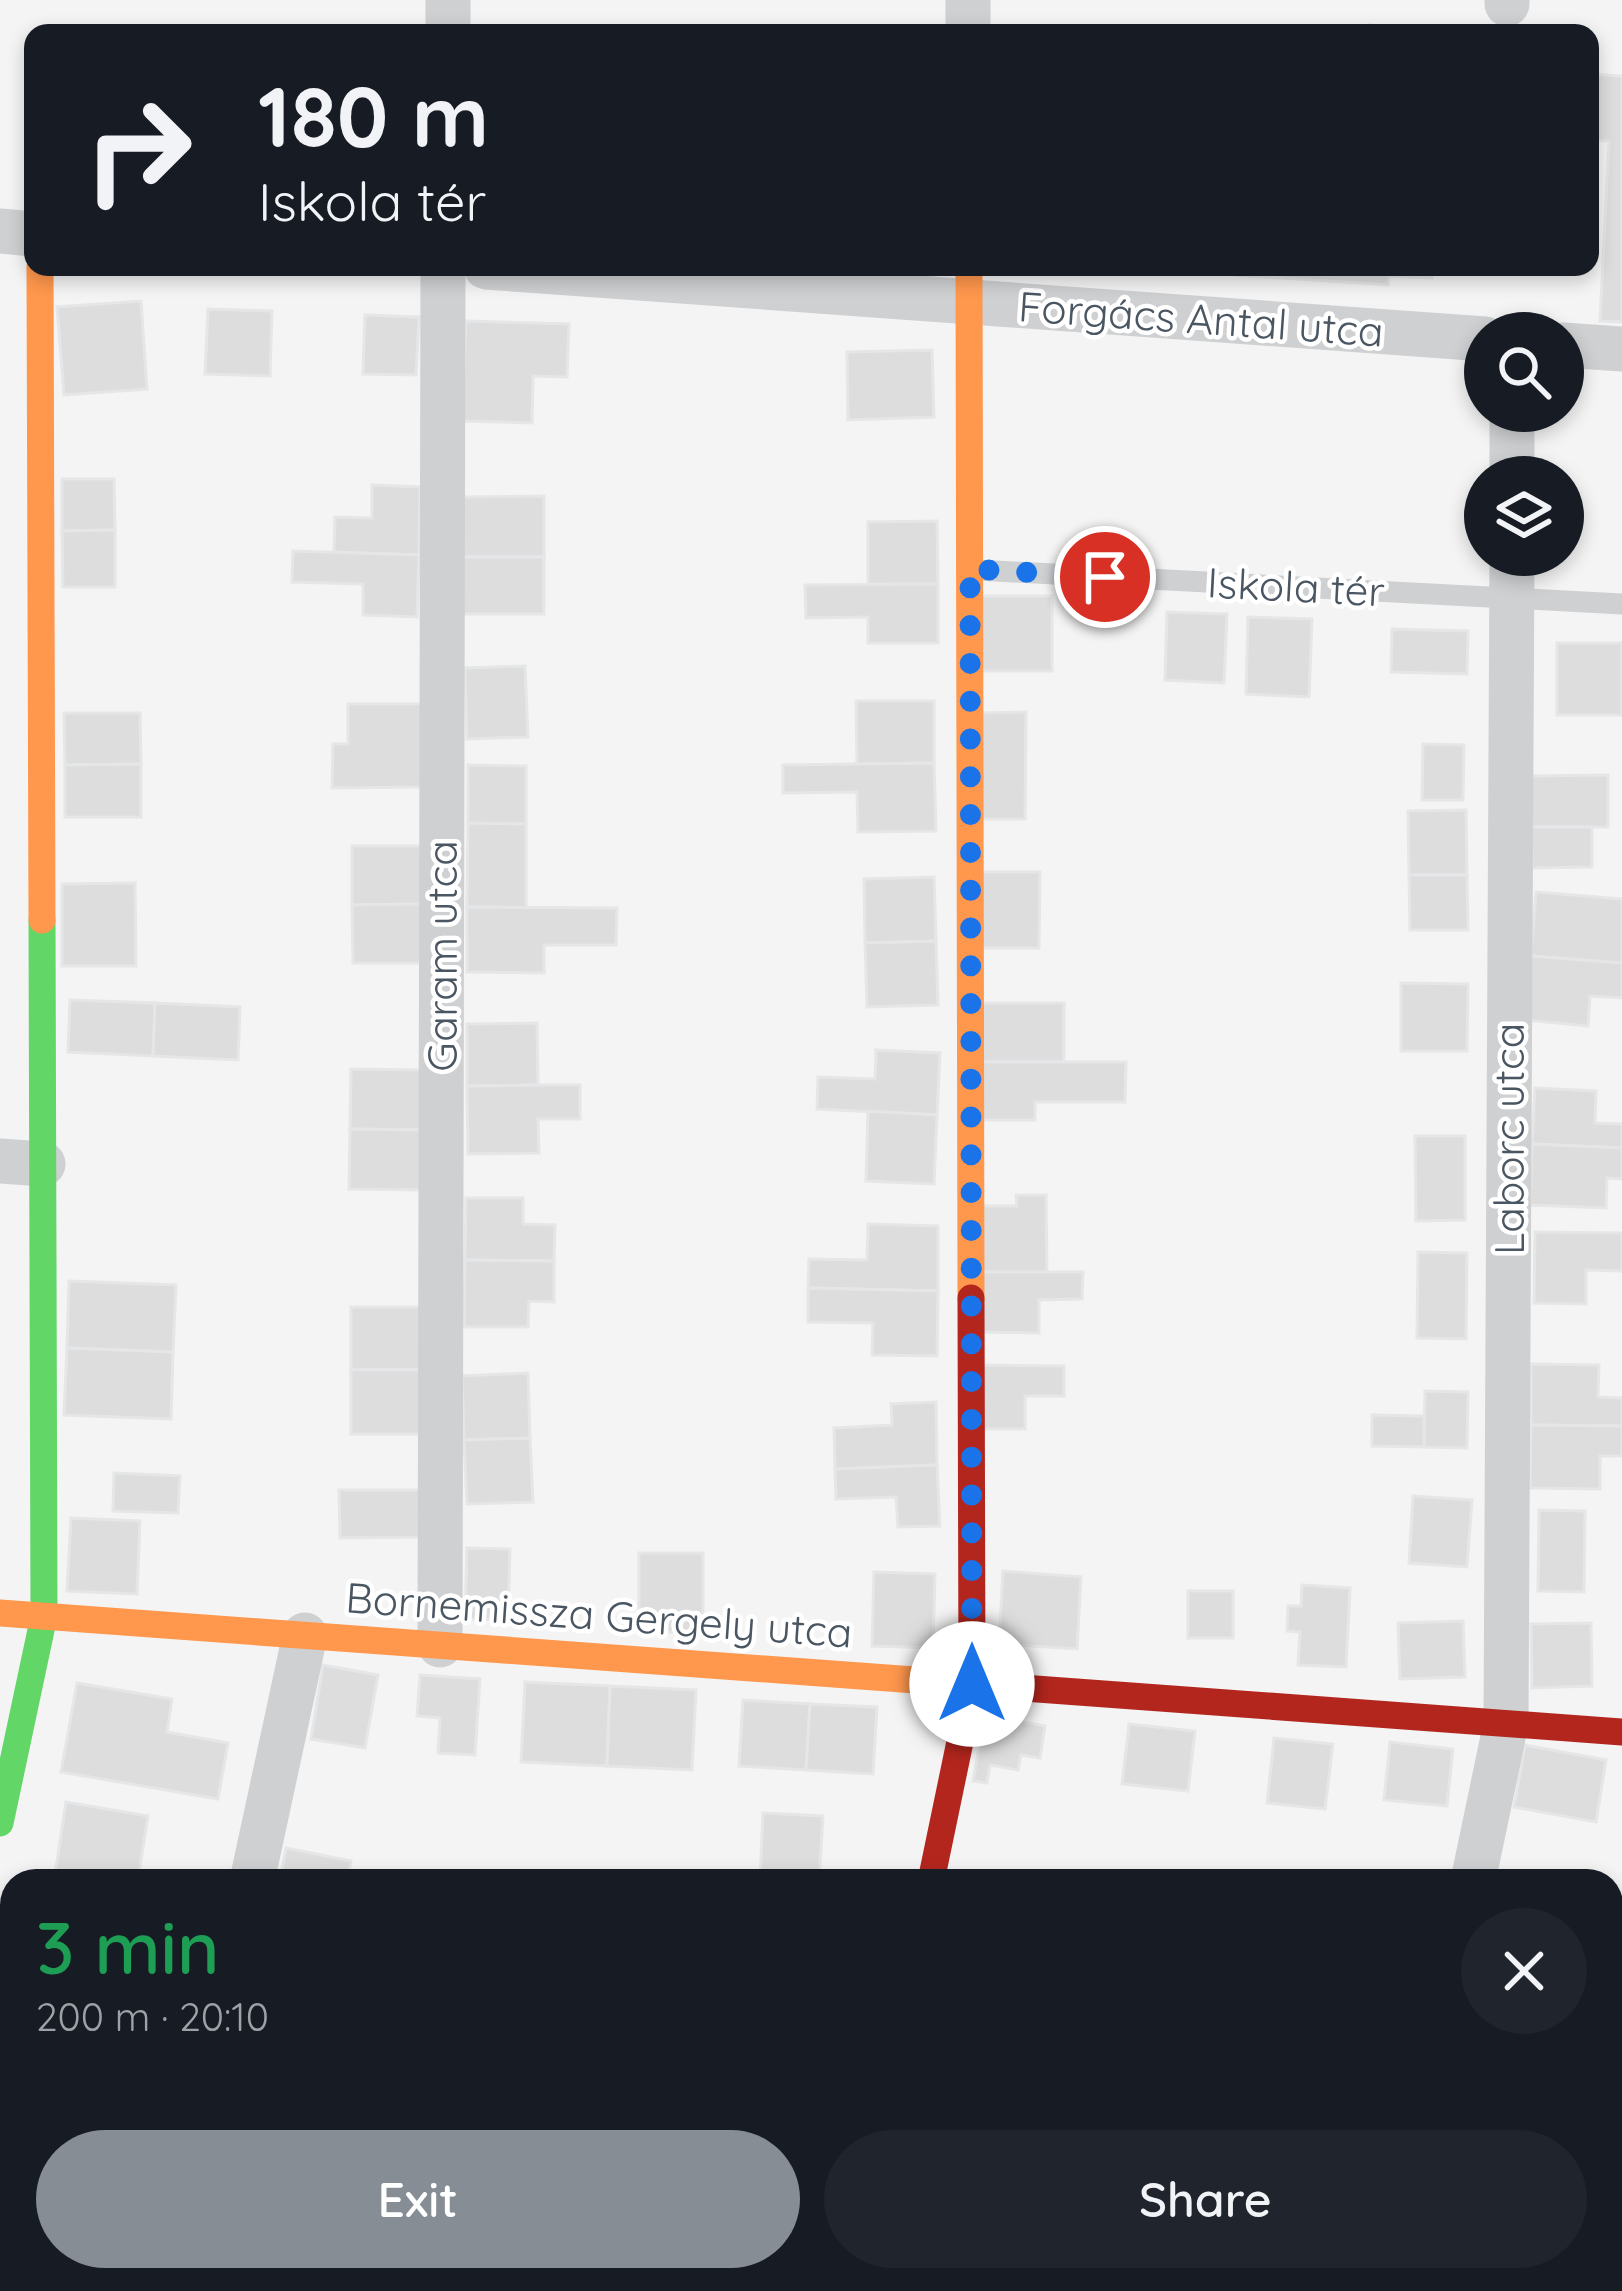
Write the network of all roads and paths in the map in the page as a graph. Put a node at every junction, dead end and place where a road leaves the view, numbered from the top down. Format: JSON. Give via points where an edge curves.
{"nodes":[{"id":1,"x":40,"y":276,"type":"edge"},
{"id":2,"x":443,"y":276,"type":"edge"},
{"id":3,"x":742,"y":276,"type":"edge"},
{"id":4,"x":969,"y":284,"type":"edge"},
{"id":5,"x":1464,"y":338,"type":"edge"},
{"id":6,"x":1584,"y":347,"type":"edge"},
{"id":7,"x":1622,"y":350,"type":"edge"},
{"id":8,"x":970,"y":569,"type":"junction"},
{"id":9,"x":1512,"y":577,"type":"edge"},
{"id":10,"x":1622,"y":604,"type":"edge"},
{"id":11,"x":21,"y":665,"type":"edge"},
{"id":12,"x":22,"y":1162,"type":"edge"},
{"id":13,"x":0,"y":1613,"type":"edge"},
{"id":14,"x":44,"y":1616,"type":"junction"},
{"id":15,"x":305,"y":1635,"type":"junction"},
{"id":16,"x":440,"y":1645,"type":"junction"},
{"id":17,"x":972,"y":1684,"type":"junction"},
{"id":18,"x":1506,"y":1724,"type":"junction"},
{"id":19,"x":1622,"y":1732,"type":"edge"},
{"id":20,"x":0,"y":1823,"type":"edge"},
{"id":21,"x":255,"y":1869,"type":"edge"},
{"id":22,"x":933,"y":1869,"type":"edge"},
{"id":23,"x":1476,"y":1869,"type":"edge"}],
"edges":[{"from":1,"to":11,"type":"street"},
{"from":2,"to":16,"type":"street","name":"Garam utca"},
{"from":3,"to":4,"type":"street","name":"Forgács Antal utca"},
{"from":4,"to":5,"type":"street","name":"Forgács Antal utca"},
{"from":4,"to":8,"type":"street"},
{"from":6,"to":7,"type":"street"},
{"from":8,"to":9,"type":"lane","name":"Iskola tér"},
{"from":8,"to":17,"type":"street"},
{"from":9,"to":10,"type":"lane","name":"Iskola tér"},
{"from":9,"to":18,"type":"street","name":"Laborc utca"},
{"from":11,"to":12,"type":"street"},
{"from":12,"to":14,"type":"street"},
{"from":13,"to":14,"type":"street","name":"Bornemissza Gergely utca"},
{"from":14,"to":15,"type":"street","name":"Bornemissza Gergely utca"},
{"from":14,"to":20,"type":"street"},
{"from":15,"to":16,"type":"street","name":"Bornemissza Gergely utca"},
{"from":15,"to":21,"type":"street"},
{"from":16,"to":17,"type":"street","name":"Bornemissza Gergely utca"},
{"from":17,"to":18,"type":"street","name":"Bornemissza Gergely utca"},
{"from":17,"to":22,"type":"street"},
{"from":18,"to":19,"type":"street","name":"Bornemissza Gergely utca"},
{"from":18,"to":23,"type":"street","name":"Laborc utca"}]}
